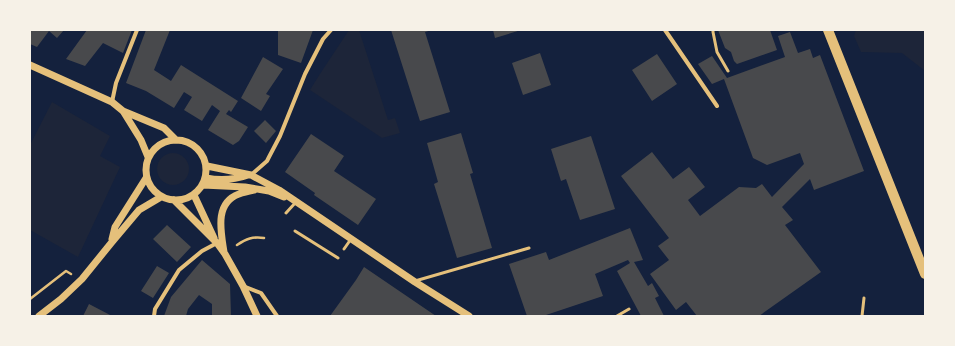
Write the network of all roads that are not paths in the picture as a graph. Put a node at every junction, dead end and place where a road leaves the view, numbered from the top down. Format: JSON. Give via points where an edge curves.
{"nodes":[{"id":1,"x":136,"y":30,"type":"edge"},
{"id":2,"x":330,"y":30,"type":"edge"},
{"id":3,"x":665,"y":30,"type":"edge"},
{"id":4,"x":713,"y":30,"type":"edge"},
{"id":5,"x":828,"y":30,"type":"edge"},
{"id":6,"x":30,"y":65,"type":"edge"},
{"id":7,"x":728,"y":71,"type":"dead end"},
{"id":8,"x":112,"y":102,"type":"junction"},
{"id":9,"x":717,"y":106,"type":"dead end"},
{"id":10,"x":123,"y":111,"type":"junction"},
{"id":11,"x":176,"y":140,"type":"junction"},
{"id":12,"x":148,"y":157,"type":"junction"},
{"id":13,"x":207,"y":166,"type":"junction"},
{"id":14,"x":251,"y":175,"type":"junction"},
{"id":15,"x":146,"y":178,"type":"junction"},
{"id":16,"x":205,"y":182,"type":"junction"},
{"id":17,"x":257,"y":189,"type":"junction"},
{"id":18,"x":194,"y":196,"type":"junction"},
{"id":19,"x":161,"y":197,"type":"junction"},
{"id":20,"x":174,"y":200,"type":"junction"},
{"id":21,"x":296,"y":202,"type":"junction"},
{"id":22,"x":286,"y":213,"type":"dead end"},
{"id":23,"x":295,"y":231,"type":"dead end"},
{"id":24,"x":351,"y":239,"type":"junction"},
{"id":25,"x":112,"y":242,"type":"junction"},
{"id":26,"x":217,"y":243,"type":"junction"},
{"id":27,"x":529,"y":248,"type":"dead end"},
{"id":28,"x":344,"y":249,"type":"dead end"},
{"id":29,"x":225,"y":254,"type":"junction"},
{"id":30,"x":338,"y":258,"type":"dead end"},
{"id":31,"x":925,"y":274,"type":"edge"},
{"id":32,"x":415,"y":282,"type":"junction"},
{"id":33,"x":243,"y":286,"type":"junction"},
{"id":34,"x":864,"y":298,"type":"dead end"},
{"id":35,"x":629,"y":309,"type":"dead end"},
{"id":36,"x":39,"y":316,"type":"edge"},
{"id":37,"x":154,"y":316,"type":"edge"},
{"id":38,"x":257,"y":316,"type":"edge"},
{"id":39,"x":277,"y":316,"type":"edge"},
{"id":40,"x":469,"y":316,"type":"edge"},
{"id":41,"x":617,"y":316,"type":"edge"},
{"id":42,"x":862,"y":316,"type":"edge"}],
"edges":[{"from":1,"to":8,"type":"street","via":[[116,83]]},
{"from":2,"to":14,"type":"street","via":[[305,74],[267,161]]},
{"from":3,"to":9,"type":"street"},
{"from":4,"to":7,"type":"lane","via":[[717,52]]},
{"from":5,"to":31,"type":"main road"},
{"from":6,"to":8,"type":"street"},
{"from":8,"to":10,"type":"street"},
{"from":10,"to":11,"type":"street","via":[[164,128]]},
{"from":10,"to":12,"type":"street"},
{"from":11,"to":12,"type":"street","via":[[165,142],[155,148]]},
{"from":11,"to":13,"type":"street","via":[[190,143],[201,152]]},
{"from":12,"to":15,"type":"street"},
{"from":13,"to":14,"type":"street"},
{"from":13,"to":16,"type":"street"},
{"from":14,"to":16,"type":"street"},
{"from":14,"to":21,"type":"street"},
{"from":15,"to":19,"type":"street","via":[[151,188]]},
{"from":15,"to":25,"type":"street","via":[[115,227]]},
{"from":16,"to":17,"type":"street"},
{"from":16,"to":18,"type":"street"},
{"from":17,"to":21,"type":"street"},
{"from":17,"to":29,"type":"street","via":[[238,194],[227,202],[222,213],[221,227]]},
{"from":18,"to":20,"type":"street"},
{"from":18,"to":26,"type":"street"},
{"from":19,"to":20,"type":"street"},
{"from":19,"to":25,"type":"street","via":[[139,210]]},
{"from":20,"to":26,"type":"street"},
{"from":21,"to":22,"type":"lane"},
{"from":21,"to":24,"type":"street"},
{"from":23,"to":30,"type":"lane"},
{"from":24,"to":28,"type":"lane"},
{"from":24,"to":32,"type":"street"},
{"from":25,"to":36,"type":"street","via":[[82,279]]},
{"from":26,"to":29,"type":"street"},
{"from":26,"to":37,"type":"street","via":[[202,251],[179,270],[155,309]]},
{"from":27,"to":32,"type":"lane"},
{"from":29,"to":33,"type":"street"},
{"from":32,"to":40,"type":"street"},
{"from":33,"to":38,"type":"street"},
{"from":33,"to":39,"type":"street","via":[[261,293]]},
{"from":34,"to":42,"type":"lane"},
{"from":35,"to":41,"type":"lane"}]}
